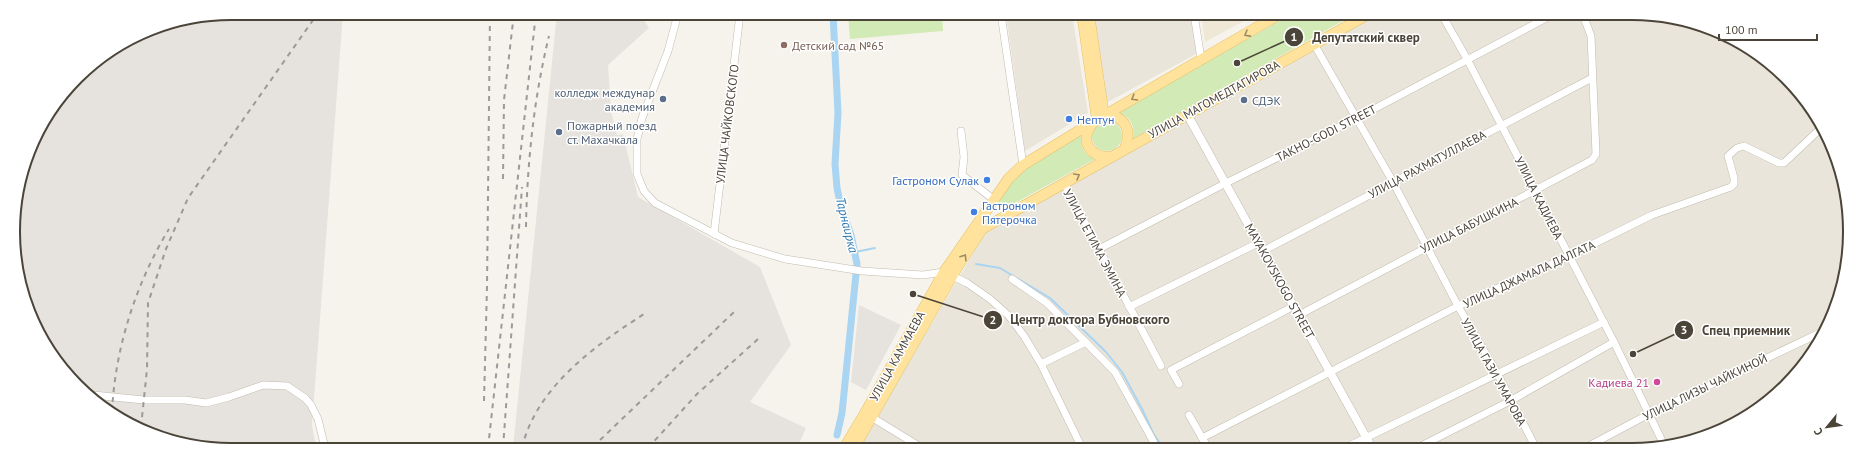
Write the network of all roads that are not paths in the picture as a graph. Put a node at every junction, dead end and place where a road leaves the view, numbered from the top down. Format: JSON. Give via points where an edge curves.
{"nodes":[{"id":1,"x":676,"y":20,"type":"edge"},
{"id":2,"x":739,"y":20,"type":"edge"},
{"id":3,"x":1002,"y":20,"type":"edge"},
{"id":4,"x":1083,"y":20,"type":"edge"},
{"id":5,"x":1090,"y":20,"type":"edge"},
{"id":6,"x":1195,"y":20,"type":"edge"},
{"id":7,"x":1269,"y":20,"type":"edge"},
{"id":8,"x":1356,"y":20,"type":"edge"},
{"id":9,"x":1445,"y":20,"type":"edge"},
{"id":10,"x":1542,"y":20,"type":"edge"},
{"id":11,"x":1586,"y":20,"type":"edge"},
{"id":12,"x":1314,"y":44,"type":"junction"},
{"id":13,"x":1201,"y":59,"type":"junction"},
{"id":14,"x":1467,"y":59,"type":"junction"},
{"id":15,"x":1592,"y":78,"type":"junction"},
{"id":16,"x":1187,"y":114,"type":"junction"},
{"id":17,"x":1100,"y":118,"type":"junction"},
{"id":18,"x":1357,"y":118,"type":"junction"},
{"id":19,"x":1502,"y":125,"type":"junction"},
{"id":20,"x":961,"y":131,"type":"dead end"},
{"id":21,"x":1818,"y":131,"type":"edge"},
{"id":22,"x":1125,"y":148,"type":"junction"},
{"id":23,"x":1110,"y":157,"type":"junction"},
{"id":24,"x":1023,"y":165,"type":"junction"},
{"id":25,"x":1393,"y":182,"type":"junction"},
{"id":26,"x":1064,"y":183,"type":"junction"},
{"id":27,"x":1226,"y":183,"type":"junction"},
{"id":28,"x":1536,"y":191,"type":"junction"},
{"id":29,"x":993,"y":199,"type":"junction"},
{"id":30,"x":980,"y":227,"type":"junction"},
{"id":31,"x":714,"y":234,"type":"junction"},
{"id":32,"x":1258,"y":243,"type":"junction"},
{"id":33,"x":1427,"y":247,"type":"junction"},
{"id":34,"x":1099,"y":249,"type":"junction"},
{"id":35,"x":1263,"y":251,"type":"junction"},
{"id":36,"x":1570,"y":256,"type":"junction"},
{"id":37,"x":948,"y":274,"type":"junction"},
{"id":38,"x":1012,"y":279,"type":"dead end"},
{"id":39,"x":1294,"y":306,"type":"junction"},
{"id":40,"x":1458,"y":306,"type":"junction"},
{"id":41,"x":1129,"y":307,"type":"junction"},
{"id":42,"x":1299,"y":315,"type":"junction"},
{"id":43,"x":1604,"y":322,"type":"junction"},
{"id":44,"x":1816,"y":335,"type":"edge"},
{"id":45,"x":1086,"y":342,"type":"junction"},
{"id":46,"x":1614,"y":342,"type":"junction"},
{"id":47,"x":1041,"y":364,"type":"junction"},
{"id":48,"x":1160,"y":366,"type":"dead end"},
{"id":49,"x":1330,"y":371,"type":"junction"},
{"id":50,"x":1498,"y":375,"type":"junction"},
{"id":51,"x":1179,"y":384,"type":"dead end"},
{"id":52,"x":98,"y":396,"type":"edge"},
{"id":53,"x":1510,"y":401,"type":"junction"},
{"id":54,"x":1189,"y":414,"type":"dead end"},
{"id":55,"x":1649,"y":414,"type":"junction"},
{"id":56,"x":869,"y":415,"type":"junction"},
{"id":57,"x":1202,"y":438,"type":"junction"},
{"id":58,"x":1366,"y":438,"type":"junction"},
{"id":59,"x":1662,"y":441,"type":"edge"},
{"id":60,"x":323,"y":443,"type":"edge"},
{"id":61,"x":848,"y":443,"type":"edge"},
{"id":62,"x":856,"y":443,"type":"edge"},
{"id":63,"x":914,"y":443,"type":"edge"},
{"id":64,"x":1080,"y":443,"type":"edge"},
{"id":65,"x":1154,"y":443,"type":"edge"},
{"id":66,"x":1205,"y":443,"type":"edge"},
{"id":67,"x":1356,"y":443,"type":"edge"},
{"id":68,"x":1369,"y":443,"type":"edge"},
{"id":69,"x":1427,"y":443,"type":"edge"},
{"id":70,"x":1533,"y":443,"type":"edge"},
{"id":71,"x":1594,"y":443,"type":"edge"}],
"edges":[{"from":1,"to":31,"type":"street","via":[[668,51],[642,118],[637,139],[637,174],[644,191],[655,203]]},
{"from":2,"to":31,"type":"street","name":"УЛИЦА ЧАЙКОВСКОГО"},
{"from":3,"to":24,"type":"street"},
{"from":4,"to":17,"type":"main road"},
{"from":5,"to":17,"type":"main road"},
{"from":6,"to":13,"type":"street"},
{"from":7,"to":13,"type":"main road","one_way":true},
{"from":8,"to":12,"type":"main road","name":"УЛИЦА МАГОМЕДТАГИРОВА"},
{"from":9,"to":14,"type":"street","name":"УЛИЦА КАДИЕВА"},
{"from":10,"to":14,"type":"street","name":"TAKHO-GODI STREET"},
{"from":11,"to":15,"type":"street","name":"УЛИЦА БАБУШКИНА","via":[[1591,36]]},
{"from":12,"to":16,"type":"main road","name":"УЛИЦА МАГОМЕДТАГИРОВА"},
{"from":12,"to":18,"type":"street","name":"УЛИЦА ГАЗИ УМАРОВА"},
{"from":13,"to":17,"type":"main road","one_way":true},
{"from":14,"to":18,"type":"street","name":"TAKHO-GODI STREET"},
{"from":14,"to":19,"type":"street","name":"УЛИЦА КАДИЕВА"},
{"from":15,"to":19,"type":"street","name":"УЛИЦА РАХМАТУЛЛАЕВА"},
{"from":15,"to":28,"type":"street","name":"УЛИЦА БАБУШКИНА","via":[[1596,154],[1592,160]]},
{"from":16,"to":22,"type":"main road","name":"УЛИЦА МАГОМЕДТАГИРОВА"},
{"from":16,"to":27,"type":"street","name":"MAYAKOVSKOGO STREET"},
{"from":17,"to":22,"type":"main road","via":[[1116,116],[1124,122],[1128,130]]},
{"from":17,"to":23,"type":"main road","via":[[1088,129],[1088,146],[1093,153],[1101,157]]},
{"from":17,"to":24,"type":"main road"},
{"from":18,"to":25,"type":"street","name":"УЛИЦА ГАЗИ УМАРОВА"},
{"from":18,"to":27,"type":"street","name":"TAKHO-GODI STREET"},
{"from":19,"to":25,"type":"street","name":"УЛИЦА РАХМАТУЛЛАЕВА"},
{"from":19,"to":28,"type":"street","name":"УЛИЦА КАДИЕВА"},
{"from":20,"to":29,"type":"street","via":[[964,157],[962,175]]},
{"from":21,"to":36,"type":"street","name":"УЛИЦА ДЖАМАЛА ДАЛГАТА","via":[[1784,163],[1744,146],[1736,148],[1728,156],[1734,178],[1731,187],[1652,215]]},
{"from":22,"to":23,"type":"main road"},
{"from":26,"to":23,"type":"main road","one_way":true},
{"from":24,"to":29,"type":"main road"},
{"from":25,"to":33,"type":"street","name":"УЛИЦА ГАЗИ УМАРОВА"},
{"from":25,"to":35,"type":"street","name":"УЛИЦА РАХМАТУЛЛАЕВА"},
{"from":26,"to":30,"type":"main road"},
{"from":26,"to":34,"type":"street","name":"УЛИЦА ЕТИМА ЭМИНА"},
{"from":27,"to":32,"type":"street","name":"MAYAKOVSKOGO STREET"},
{"from":27,"to":34,"type":"street","name":"TAKHO-GODI STREET"},
{"from":28,"to":33,"type":"street","name":"УЛИЦА БАБУШКИНА"},
{"from":28,"to":36,"type":"street","name":"УЛИЦА КАДИЕВА"},
{"from":29,"to":30,"type":"main road"},
{"from":30,"to":37,"type":"main road","name":"УЛИЦА КАММАЕВА"},
{"from":31,"to":37,"type":"street","via":[[732,243],[785,258],[848,270]]},
{"from":32,"to":35,"type":"street","name":"MAYAKOVSKOGO STREET"},
{"from":32,"to":41,"type":"street"},
{"from":33,"to":40,"type":"street","name":"УЛИЦА ГАЗИ УМАРОВА"},
{"from":33,"to":42,"type":"street","name":"УЛИЦА БАБУШКИНА"},
{"from":34,"to":41,"type":"street","name":"УЛИЦА ЕТИМА ЭМИНА"},
{"from":35,"to":39,"type":"street","name":"MAYAKOVSKOGO STREET"},
{"from":36,"to":40,"type":"street","name":"УЛИЦА ДЖАМАЛА ДАЛГАТА"},
{"from":36,"to":43,"type":"street","name":"УЛИЦА КАДИЕВА"},
{"from":37,"to":47,"type":"street","via":[[967,283],[1009,316]]},
{"from":37,"to":56,"type":"main road","name":"УЛИЦА КАММАЕВА"},
{"from":38,"to":45,"type":"street","via":[[1047,303]]},
{"from":39,"to":42,"type":"street","name":"MAYAKOVSKOGO STREET"},
{"from":39,"to":51,"type":"street","via":[[1171,370]]},
{"from":40,"to":49,"type":"street","name":"УЛИЦА ДЖАМАЛА ДАЛГАТА"},
{"from":40,"to":50,"type":"street","name":"УЛИЦА ГАЗИ УМАРОВА"},
{"from":41,"to":48,"type":"street","name":"УЛИЦА ЕТИМА ЭМИНА"},
{"from":42,"to":49,"type":"street","name":"MAYAKOVSKOGO STREET"},
{"from":43,"to":46,"type":"street","name":"УЛИЦА КАДИЕВА"},
{"from":43,"to":50,"type":"street"},
{"from":44,"to":55,"type":"street","name":"УЛИЦА ЛИЗЫ ЧАЙКИНОЙ"},
{"from":45,"to":47,"type":"street"},
{"from":45,"to":65,"type":"street","via":[[1116,372]]},
{"from":46,"to":53,"type":"street"},
{"from":46,"to":55,"type":"street","name":"УЛИЦА КАДИЕВА"},
{"from":47,"to":64,"type":"street"},
{"from":49,"to":57,"type":"street","name":"УЛИЦА ДЖАМАЛА ДАЛГАТА"},
{"from":49,"to":58,"type":"street","name":"MAYAKOVSKOGO STREET"},
{"from":50,"to":53,"type":"street","name":"УЛИЦА ГАЗИ УМАРОВА"},
{"from":50,"to":58,"type":"street"},
{"from":52,"to":60,"type":"street","via":[[206,403],[263,385],[287,386],[302,395],[311,405],[318,419]]},
{"from":53,"to":69,"type":"street"},
{"from":53,"to":70,"type":"street","name":"УЛИЦА ГАЗИ УМАРОВА"},
{"from":54,"to":57,"type":"street"},
{"from":55,"to":59,"type":"street","name":"УЛИЦА КАДИЕВА"},
{"from":55,"to":71,"type":"street","name":"УЛИЦА ЛИЗЫ ЧАЙКИНОЙ"},
{"from":56,"to":61,"type":"main road","name":"УЛИЦА КАММАЕВА"},
{"from":56,"to":62,"type":"main road","name":"УЛИЦА КАММАЕВА"},
{"from":56,"to":63,"type":"street"},
{"from":57,"to":66,"type":"street"},
{"from":58,"to":67,"type":"street"},
{"from":58,"to":68,"type":"street","name":"MAYAKOVSKOGO STREET"}]}
